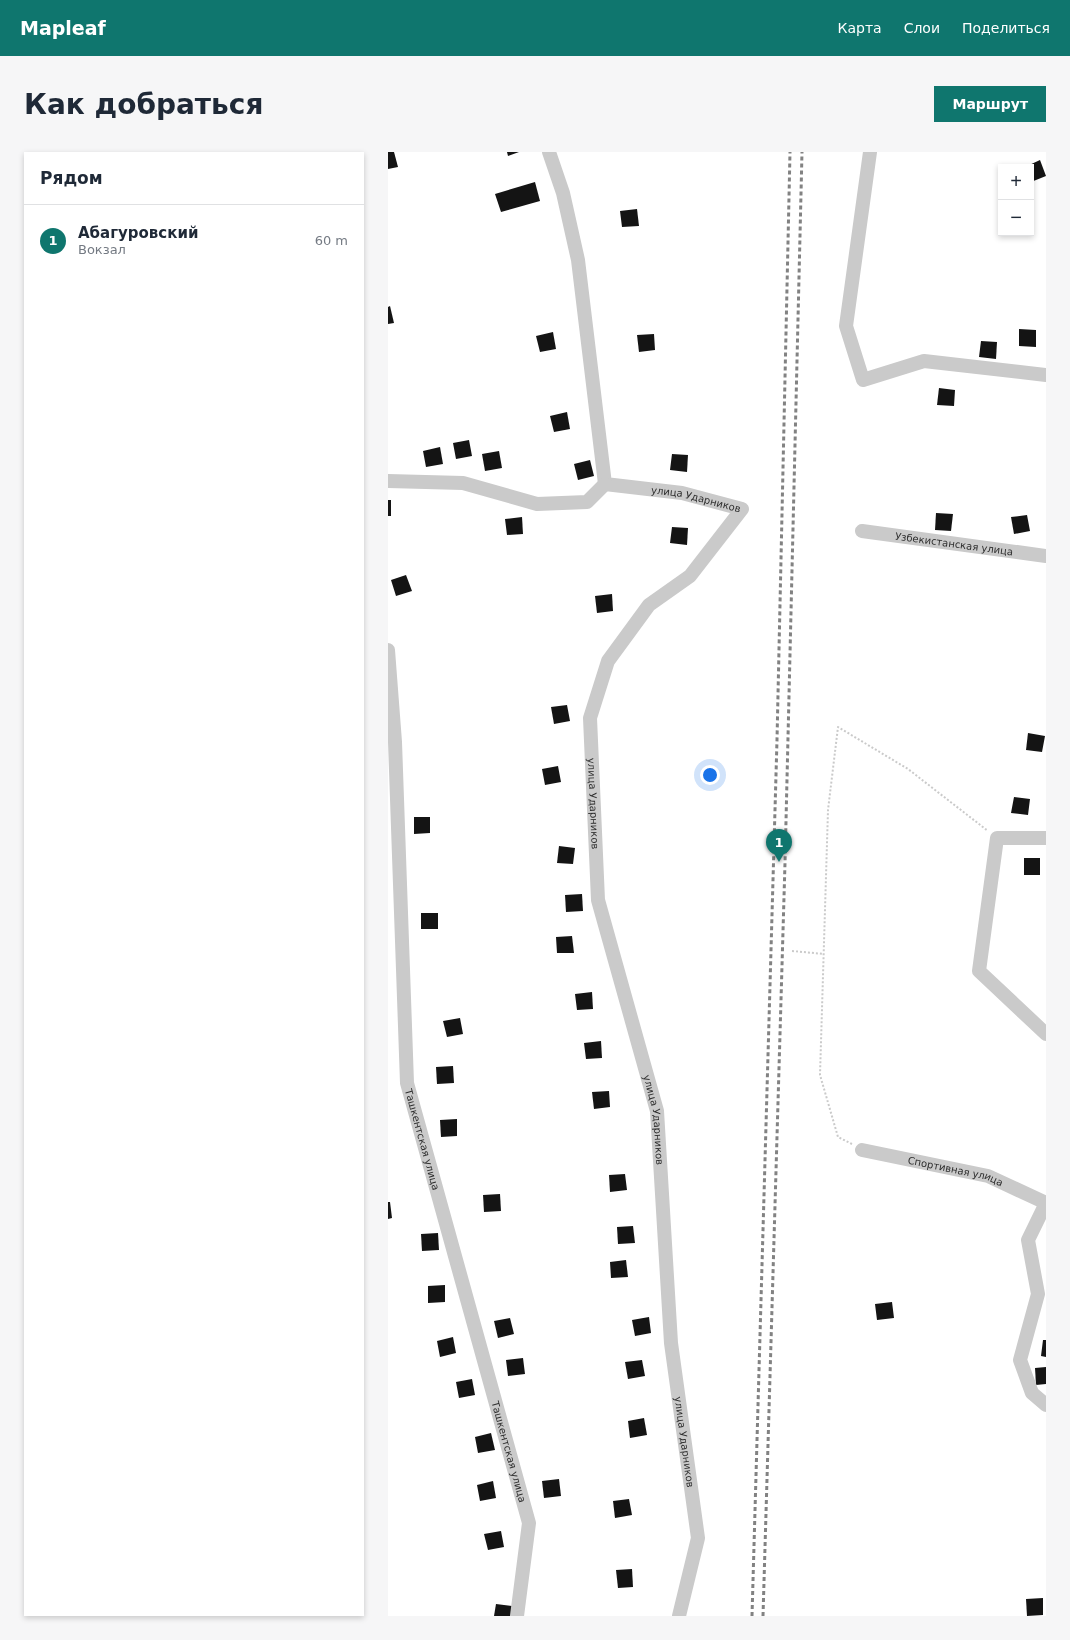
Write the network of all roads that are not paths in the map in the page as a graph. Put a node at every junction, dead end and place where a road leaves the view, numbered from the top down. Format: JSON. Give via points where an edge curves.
{"nodes":[{"id":1,"x":549,"y":152,"type":"edge"},
{"id":2,"x":870,"y":152,"type":"edge"},
{"id":3,"x":1046,"y":375,"type":"edge"},
{"id":4,"x":388,"y":481,"type":"edge"},
{"id":5,"x":605,"y":484,"type":"junction"},
{"id":6,"x":862,"y":531,"type":"dead end"},
{"id":7,"x":1046,"y":556,"type":"edge"},
{"id":8,"x":388,"y":650,"type":"edge"},
{"id":9,"x":1046,"y":838,"type":"edge"},
{"id":10,"x":1046,"y":1034,"type":"edge"},
{"id":11,"x":862,"y":1150,"type":"road end"},
{"id":12,"x":1046,"y":1203,"type":"edge"},
{"id":13,"x":1046,"y":1405,"type":"edge"},
{"id":14,"x":517,"y":1616,"type":"edge"},
{"id":15,"x":679,"y":1616,"type":"edge"}],
"edges":[{"from":1,"to":5,"type":"street","via":[[563,193],[578,260]]},
{"from":2,"to":3,"type":"street","via":[[846,326],[863,380],[924,361]]},
{"from":4,"to":5,"type":"street","via":[[463,483],[537,504],[587,502]]},
{"from":5,"to":15,"type":"street","name":"улица Ударников","via":[[682,493],[742,510],[690,576],[649,605],[617,648],[608,661],[590,718],[598,900],[657,1111],[671,1343],[698,1538]]},
{"from":6,"to":7,"type":"street","name":"Узбекистанская улица"},
{"from":8,"to":14,"type":"street","name":"Ташкентская улица","via":[[395,742],[407,1083],[529,1523]]},
{"from":9,"to":10,"type":"street","via":[[997,838],[979,971]]},
{"from":11,"to":12,"type":"street","name":"Спортивная улица","via":[[988,1176]]},
{"from":12,"to":13,"type":"street","via":[[1028,1240],[1038,1294],[1020,1360],[1032,1392]]}]}
